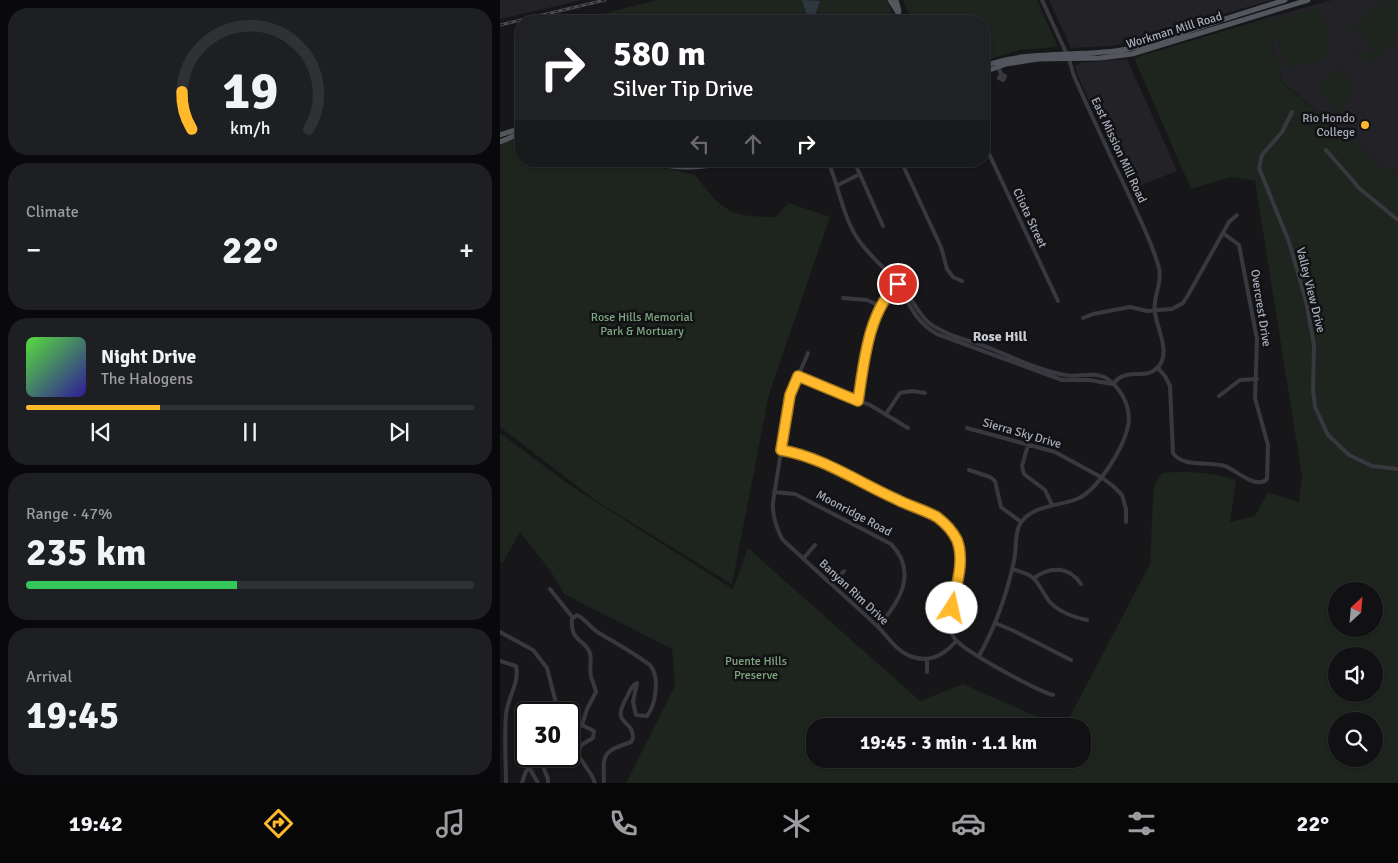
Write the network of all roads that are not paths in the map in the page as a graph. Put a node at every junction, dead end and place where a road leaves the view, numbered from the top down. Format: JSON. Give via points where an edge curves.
{"nodes":[{"id":1,"x":890,"y":0,"type":"edge"},
{"id":2,"x":896,"y":0,"type":"edge"},
{"id":3,"x":1042,"y":0,"type":"edge"},
{"id":4,"x":1285,"y":0,"type":"edge"},
{"id":5,"x":1308,"y":0,"type":"edge"},
{"id":6,"x":900,"y":14,"type":"joint"},
{"id":7,"x":1154,"y":42,"type":"junction"},
{"id":8,"x":1129,"y":54,"type":"junction"},
{"id":9,"x":1068,"y":56,"type":"junction"},
{"id":10,"x":990,"y":69,"type":"edge"},
{"id":11,"x":1292,"y":112,"type":"dead end"},
{"id":12,"x":515,"y":130,"type":"edge"},
{"id":13,"x":500,"y":135,"type":"edge"},
{"id":14,"x":515,"y":136,"type":"edge"},
{"id":15,"x":500,"y":142,"type":"edge"},
{"id":16,"x":1326,"y":150,"type":"dead end"},
{"id":17,"x":990,"y":156,"type":"edge"},
{"id":18,"x":681,"y":167,"type":"edge"},
{"id":19,"x":696,"y":167,"type":"edge"},
{"id":20,"x":830,"y":167,"type":"edge"},
{"id":21,"x":857,"y":167,"type":"edge"},
{"id":22,"x":904,"y":167,"type":"edge"},
{"id":23,"x":860,"y":174,"type":"junction"},
{"id":24,"x":838,"y":185,"type":"junction"},
{"id":25,"x":1237,"y":215,"type":"dead end"},
{"id":26,"x":1398,"y":220,"type":"edge"},
{"id":27,"x":883,"y":226,"type":"dead end"},
{"id":28,"x":1223,"y":233,"type":"junction"},
{"id":29,"x":962,"y":281,"type":"dead end"},
{"id":30,"x":898,"y":284,"type":"junction"},
{"id":31,"x":843,"y":298,"type":"dead end"},
{"id":32,"x":1058,"y":301,"type":"dead end"},
{"id":33,"x":880,"y":306,"type":"junction"},
{"id":34,"x":1154,"y":311,"type":"junction"},
{"id":35,"x":1084,"y":318,"type":"dead end"},
{"id":36,"x":808,"y":353,"type":"dead end"},
{"id":37,"x":1158,"y":368,"type":"junction"},
{"id":38,"x":798,"y":376,"type":"junction"},
{"id":39,"x":1257,"y":379,"type":"junction"},
{"id":40,"x":1112,"y":384,"type":"junction"},
{"id":41,"x":925,"y":393,"type":"dead end"},
{"id":42,"x":1218,"y":396,"type":"dead end"},
{"id":43,"x":858,"y":401,"type":"junction"},
{"id":44,"x":886,"y":414,"type":"junction"},
{"id":45,"x":908,"y":428,"type":"dead end"},
{"id":46,"x":967,"y":428,"type":"dead end"},
{"id":47,"x":1028,"y":445,"type":"junction"},
{"id":48,"x":781,"y":450,"type":"junction"},
{"id":49,"x":1398,"y":469,"type":"edge"},
{"id":50,"x":969,"y":470,"type":"dead end"},
{"id":51,"x":1101,"y":477,"type":"junction"},
{"id":52,"x":774,"y":492,"type":"junction"},
{"id":53,"x":1052,"y":506,"type":"junction"},
{"id":54,"x":1021,"y":522,"type":"junction"},
{"id":55,"x":1126,"y":522,"type":"dead end"},
{"id":56,"x":815,"y":545,"type":"dead end"},
{"id":57,"x":803,"y":559,"type":"junction"},
{"id":58,"x":1012,"y":569,"type":"junction"},
{"id":59,"x":844,"y":571,"type":"dead end"},
{"id":60,"x":1034,"y":578,"type":"junction"},
{"id":61,"x":832,"y":584,"type":"junction"},
{"id":62,"x":1081,"y":584,"type":"dead end"},
{"id":63,"x":550,"y":589,"type":"dead end"},
{"id":64,"x":572,"y":618,"type":"junction"},
{"id":65,"x":1087,"y":620,"type":"dead end"},
{"id":66,"x":995,"y":623,"type":"junction"},
{"id":67,"x":878,"y":626,"type":"junction"},
{"id":68,"x":500,"y":632,"type":"edge"},
{"id":69,"x":956,"y":641,"type":"junction"},
{"id":70,"x":978,"y":656,"type":"junction"},
{"id":71,"x":927,"y":659,"type":"junction"},
{"id":72,"x":1071,"y":660,"type":"dead end"},
{"id":73,"x":500,"y":661,"type":"edge"},
{"id":74,"x":927,"y":672,"type":"dead end"},
{"id":75,"x":1053,"y":695,"type":"dead end"},
{"id":76,"x":556,"y":702,"type":"edge"},
{"id":77,"x":582,"y":726,"type":"joint"},
{"id":78,"x":544,"y":767,"type":"edge"},
{"id":79,"x":530,"y":769,"type":"joint"},
{"id":80,"x":506,"y":783,"type":"edge"},
{"id":81,"x":522,"y":783,"type":"edge"},
{"id":82,"x":538,"y":783,"type":"edge"},
{"id":83,"x":548,"y":783,"type":"edge"},
{"id":84,"x":595,"y":783,"type":"edge"},
{"id":85,"x":604,"y":783,"type":"edge"}],
"edges":[{"from":1,"to":6,"type":"main road"},
{"from":2,"to":6,"type":"main road"},
{"from":3,"to":9,"type":"street","name":"East Mission Mill Road"},
{"from":4,"to":7,"type":"main road","name":"Workman Mill Road"},
{"from":5,"to":8,"type":"main road","name":"Workman Mill Road"},
{"from":7,"to":8,"type":"main road"},
{"from":7,"to":9,"type":"main road","name":"Workman Mill Road"},
{"from":8,"to":9,"type":"main road","name":"Workman Mill Road","via":[[1100,58]]},
{"from":9,"to":10,"type":"main road","name":"Workman Mill Road"},
{"from":9,"to":34,"type":"street","name":"East Mission Mill Road","via":[[1160,270]]},
{"from":11,"to":49,"type":"street","name":"Valley View Drive","via":[[1282,132],[1262,155],[1260,168],[1289,242],[1306,301],[1314,345],[1315,407],[1328,435],[1349,455],[1372,466]]},
{"from":12,"to":13,"type":"main road"},
{"from":14,"to":15,"type":"main road"},
{"from":16,"to":26,"type":"street","via":[[1352,181]]},
{"from":17,"to":32,"type":"street","name":"Cliota Street"},
{"from":18,"to":19,"type":"main road"},
{"from":20,"to":24,"type":"street"},
{"from":21,"to":23,"type":"street"},
{"from":22,"to":29,"type":"street","via":[[941,247],[947,269]]},
{"from":23,"to":24,"type":"street"},
{"from":23,"to":27,"type":"street"},
{"from":24,"to":30,"type":"street","via":[[844,208],[860,242]]},
{"from":25,"to":28,"type":"street"},
{"from":28,"to":34,"type":"street","via":[[1183,303],[1172,309]]},
{"from":28,"to":39,"type":"street","name":"Overcrest Drive","via":[[1239,246],[1243,260],[1257,339]]},
{"from":30,"to":33,"type":"street"},
{"from":30,"to":40,"type":"street","via":[[923,317],[936,328],[1064,375],[1096,376]]},
{"from":31,"to":33,"type":"street","via":[[867,300]]},
{"from":33,"to":43,"type":"street","via":[[863,358]]},
{"from":34,"to":35,"type":"street","via":[[1130,307]]},
{"from":34,"to":37,"type":"street","via":[[1162,333],[1163,354]]},
{"from":36,"to":38,"type":"street","name":"Banyan Rim Drive"},
{"from":37,"to":39,"type":"street","name":"Overcrest Drive","via":[[1170,386],[1173,453],[1176,458],[1219,464],[1257,483],[1267,480],[1268,445],[1255,398]]},
{"from":37,"to":40,"type":"street","via":[[1122,376]]},
{"from":38,"to":43,"type":"street"},
{"from":38,"to":48,"type":"street","name":"Banyan Rim Drive","via":[[790,395]]},
{"from":39,"to":42,"type":"street","via":[[1240,380]]},
{"from":40,"to":51,"type":"street","via":[[1125,400],[1130,420],[1121,446]]},
{"from":41,"to":44,"type":"street","via":[[912,391],[900,394]]},
{"from":43,"to":44,"type":"street"},
{"from":44,"to":45,"type":"street"},
{"from":46,"to":47,"type":"street","name":"Sierra Sky Drive"},
{"from":47,"to":51,"type":"street","name":"Sierra Sky Drive","via":[[1066,456]]},
{"from":47,"to":53,"type":"street","via":[[1022,466],[1024,474],[1045,490]]},
{"from":48,"to":52,"type":"street","name":"Banyan Rim Drive"},
{"from":48,"to":69,"type":"street","via":[[812,458],[944,522],[956,538],[961,562],[950,623],[951,634]]},
{"from":50,"to":54,"type":"street","via":[[995,481],[1001,507]]},
{"from":51,"to":53,"type":"street","via":[[1086,494]]},
{"from":51,"to":55,"type":"street","name":"Sierra Sky Drive","via":[[1122,495]]},
{"from":52,"to":57,"type":"street","name":"Banyan Rim Drive","via":[[772,514],[778,531]]},
{"from":52,"to":67,"type":"street","name":"Moonridge Road","via":[[795,494],[896,549],[903,563],[904,580],[896,604]]},
{"from":53,"to":54,"type":"street","via":[[1037,510]]},
{"from":54,"to":58,"type":"street"},
{"from":56,"to":57,"type":"street"},
{"from":57,"to":61,"type":"street","name":"Banyan Rim Drive"},
{"from":58,"to":60,"type":"street"},
{"from":58,"to":66,"type":"street"},
{"from":59,"to":61,"type":"street"},
{"from":60,"to":62,"type":"street","via":[[1056,569],[1071,573]]},
{"from":60,"to":65,"type":"street","via":[[1056,607]]},
{"from":61,"to":67,"type":"street","name":"Banyan Rim Drive"},
{"from":63,"to":64,"type":"street"},
{"from":64,"to":77,"type":"street","via":[[574,634],[590,654],[591,678],[596,692],[586,709]]},
{"from":64,"to":85,"type":"street","via":[[577,615],[582,618],[650,665],[654,672],[656,696],[647,716],[636,714],[633,708],[638,682],[620,708],[621,718],[633,738],[632,742],[614,747],[606,754],[602,763]]},
{"from":66,"to":70,"type":"street"},
{"from":66,"to":72,"type":"street"},
{"from":67,"to":71,"type":"street","name":"Banyan Rim Drive","via":[[900,651]]},
{"from":68,"to":76,"type":"street","via":[[533,650],[547,668]]},
{"from":69,"to":70,"type":"street"},
{"from":69,"to":71,"type":"street","via":[[947,651]]},
{"from":70,"to":75,"type":"street"},
{"from":71,"to":74,"type":"street"},
{"from":73,"to":80,"type":"street","via":[[516,666],[518,677],[506,716]]},
{"from":77,"to":84,"type":"street","via":[[595,735],[580,745],[578,756]]},
{"from":78,"to":83,"type":"street"},
{"from":79,"to":81,"type":"street"},
{"from":79,"to":82,"type":"street"}]}
